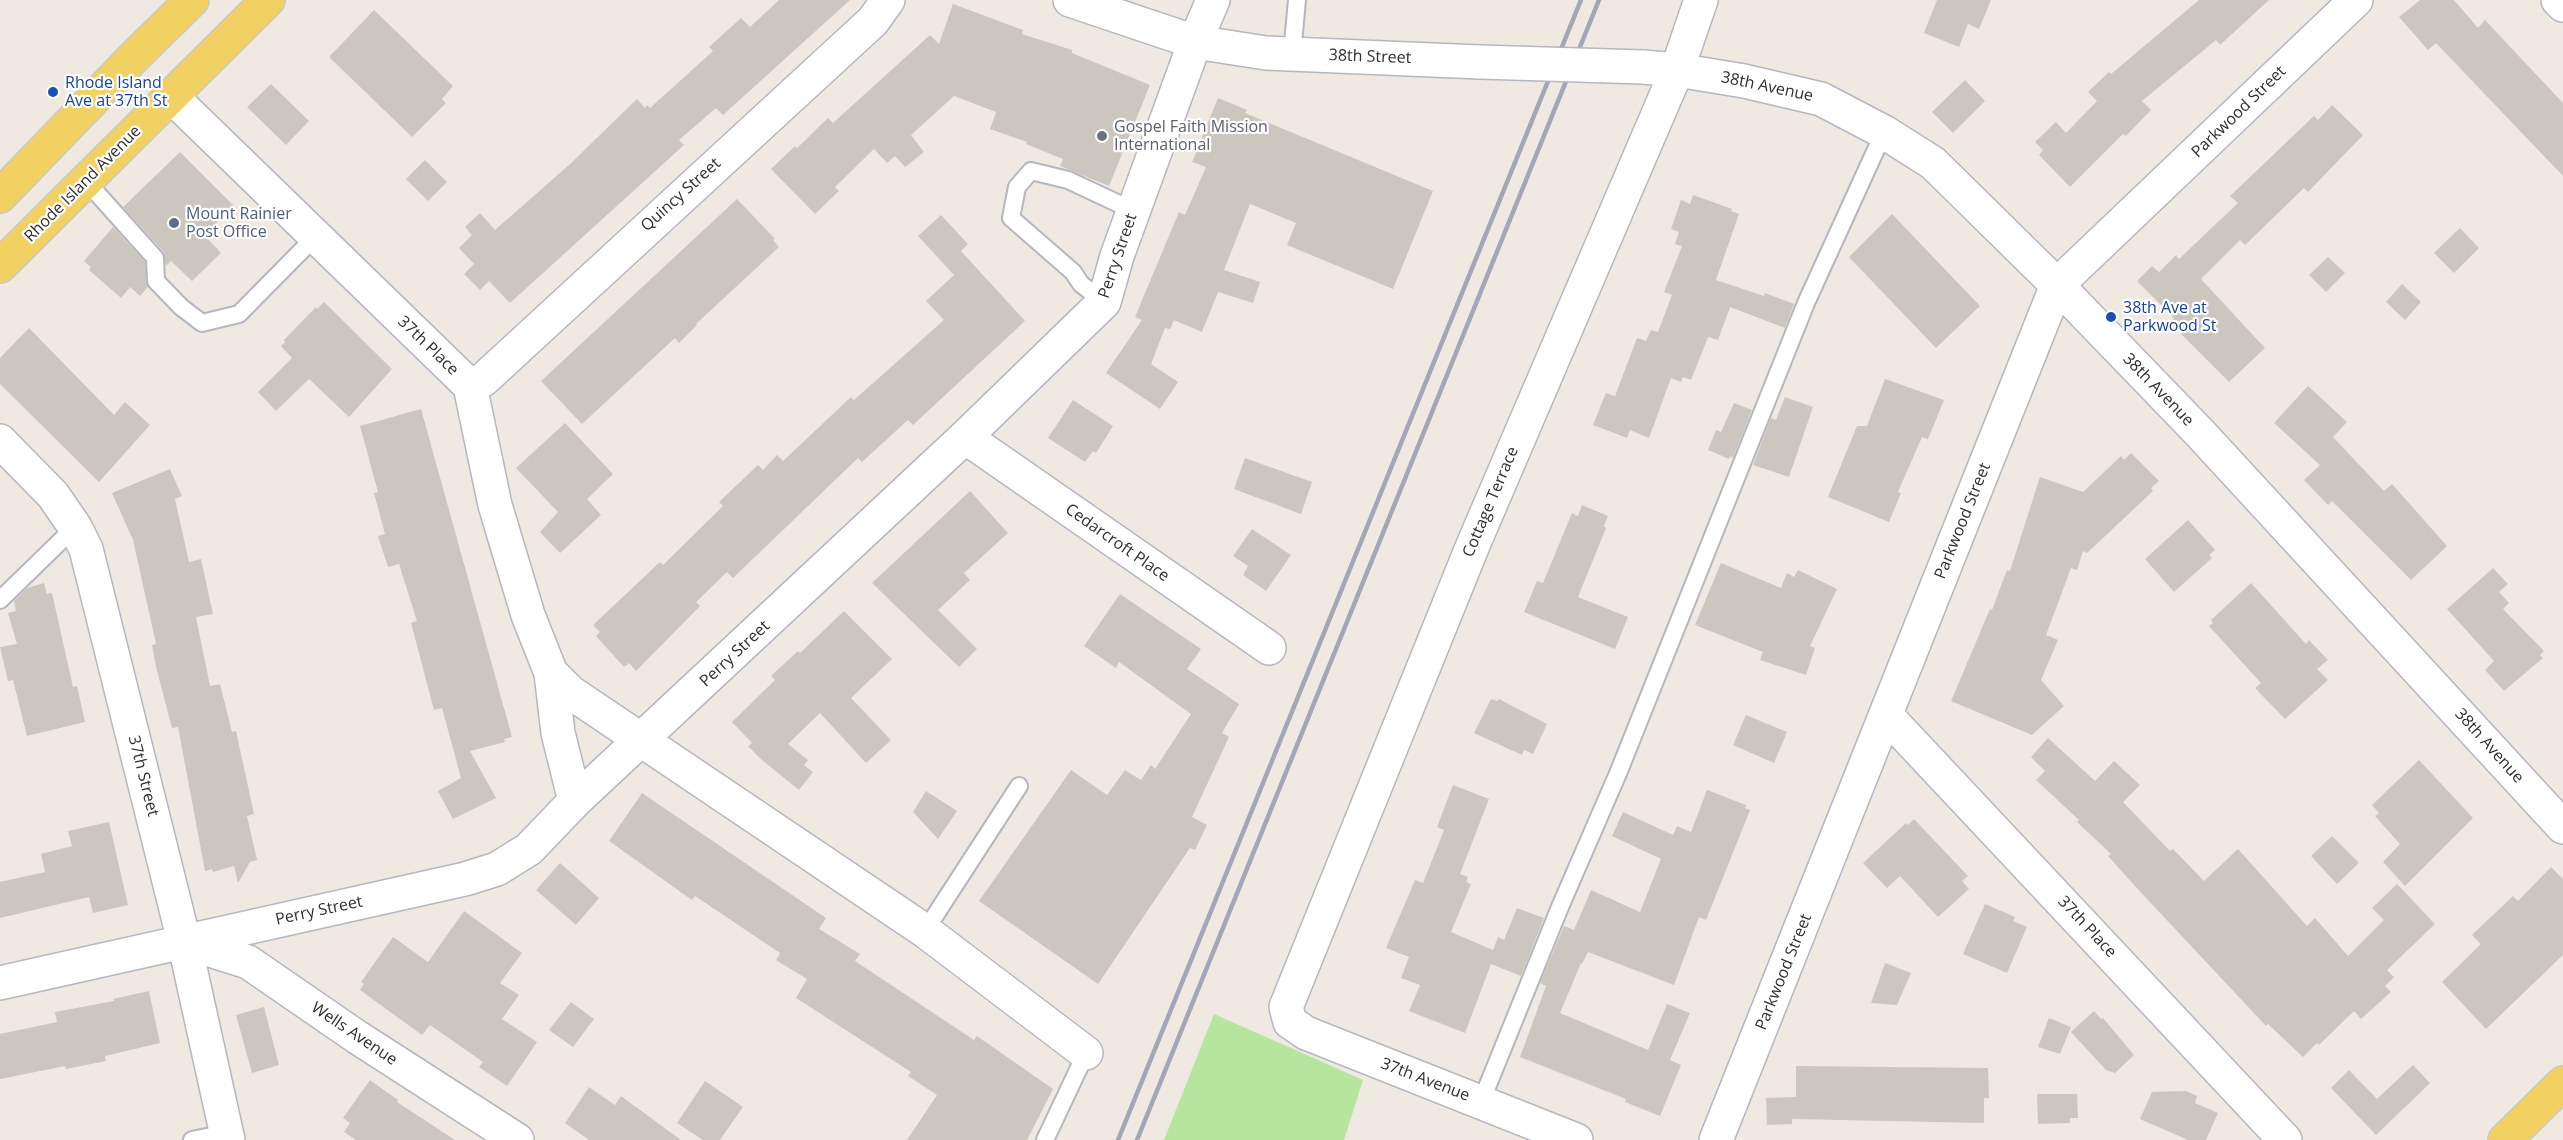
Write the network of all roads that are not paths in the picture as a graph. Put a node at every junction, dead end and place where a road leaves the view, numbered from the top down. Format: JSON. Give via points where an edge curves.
{"nodes":[{"id":1,"x":192,"y":0,"type":"edge"},
{"id":2,"x":268,"y":0,"type":"edge"},
{"id":3,"x":888,"y":0,"type":"edge"},
{"id":4,"x":1213,"y":0,"type":"edge"},
{"id":5,"x":1297,"y":0,"type":"edge"},
{"id":6,"x":1701,"y":0,"type":"edge"},
{"id":7,"x":2356,"y":0,"type":"edge"},
{"id":8,"x":2558,"y":0,"type":"edge"},
{"id":9,"x":1090,"y":3,"type":"edge"},
{"id":10,"x":2563,"y":5,"type":"edge"},
{"id":11,"x":1195,"y":42,"type":"junction"},
{"id":12,"x":1292,"y":54,"type":"junction"},
{"id":13,"x":1677,"y":70,"type":"junction"},
{"id":14,"x":171,"y":97,"type":"junction"},
{"id":15,"x":1884,"y":132,"type":"junction"},
{"id":16,"x":86,"y":181,"type":"junction"},
{"id":17,"x":0,"y":196,"type":"edge"},
{"id":18,"x":1134,"y":211,"type":"junction"},
{"id":19,"x":316,"y":236,"type":"junction"},
{"id":20,"x":0,"y":266,"type":"edge"},
{"id":21,"x":2058,"y":285,"type":"junction"},
{"id":22,"x":1104,"y":302,"type":"junction"},
{"id":23,"x":470,"y":386,"type":"junction"},
{"id":24,"x":965,"y":437,"type":"junction"},
{"id":25,"x":0,"y":441,"type":"edge"},
{"id":26,"x":75,"y":527,"type":"junction"},
{"id":27,"x":0,"y":600,"type":"edge"},
{"id":28,"x":1269,"y":648,"type":"dead end"},
{"id":29,"x":551,"y":674,"type":"junction"},
{"id":30,"x":1886,"y":715,"type":"junction"},
{"id":31,"x":642,"y":740,"type":"junction"},
{"id":32,"x":1019,"y":786,"type":"dead end"},
{"id":33,"x":575,"y":801,"type":"junction"},
{"id":34,"x":2563,"y":827,"type":"edge"},
{"id":35,"x":925,"y":931,"type":"junction"},
{"id":36,"x":184,"y":941,"type":"junction"},
{"id":37,"x":0,"y":983,"type":"edge"},
{"id":38,"x":1286,"y":1006,"type":"joint"},
{"id":39,"x":1086,"y":1053,"type":"joint"},
{"id":40,"x":2563,"y":1083,"type":"edge"},
{"id":41,"x":1481,"y":1102,"type":"junction"},
{"id":42,"x":227,"y":1136,"type":"edge"},
{"id":43,"x":192,"y":1140,"type":"edge"},
{"id":44,"x":517,"y":1140,"type":"edge"},
{"id":45,"x":1045,"y":1140,"type":"edge"},
{"id":46,"x":1576,"y":1140,"type":"edge"},
{"id":47,"x":1716,"y":1140,"type":"edge"},
{"id":48,"x":2285,"y":1140,"type":"edge"},
{"id":49,"x":2505,"y":1140,"type":"edge"}],
"edges":[{"from":1,"to":17,"type":"main road"},
{"from":2,"to":14,"type":"main road","name":"Rhode Island Avenue"},
{"from":3,"to":23,"type":"street","name":"Quincy Street","via":[[873,21],[483,380]]},
{"from":4,"to":11,"type":"street","name":"Perry Street"},
{"from":5,"to":12,"type":"lane"},
{"from":6,"to":13,"type":"street","name":"Cottage Terrace"},
{"from":7,"to":21,"type":"street","name":"Parkwood Street"},
{"from":8,"to":10,"type":"street"},
{"from":9,"to":11,"type":"street","name":"38th Street"},
{"from":11,"to":12,"type":"street","name":"38th Street"},
{"from":11,"to":18,"type":"street","name":"Perry Street"},
{"from":12,"to":13,"type":"street","name":"38th Street","bridge":true},
{"from":13,"to":15,"type":"street","name":"38th Avenue","via":[[1821,99]]},
{"from":13,"to":38,"type":"street","name":"Cottage Terrace","via":[[1473,545]]},
{"from":14,"to":16,"type":"main road","name":"Rhode Island Avenue"},
{"from":14,"to":19,"type":"street","name":"37th Place"},
{"from":15,"to":21,"type":"street","name":"38th Avenue","via":[[1934,163]]},
{"from":15,"to":41,"type":"lane","via":[[1806,303],[1619,771]]},
{"from":16,"to":19,"type":"lane","via":[[155,258],[156,281],[181,308],[202,323],[239,314]]},
{"from":16,"to":20,"type":"main road","name":"Rhode Island Avenue"},
{"from":18,"to":22,"type":"street","name":"Perry Street"},
{"from":18,"to":22,"type":"lane","via":[[1068,180],[1031,171],[1017,187],[1011,218]]},
{"from":19,"to":23,"type":"street","name":"37th Place"},
{"from":21,"to":30,"type":"street","name":"Parkwood Street"},
{"from":21,"to":34,"type":"street","name":"38th Avenue"},
{"from":22,"to":24,"type":"street","name":"Perry Street"},
{"from":23,"to":29,"type":"street","name":"37th Place","via":[[495,505],[528,615]]},
{"from":24,"to":28,"type":"street","name":"Cedarcroft Place"},
{"from":24,"to":31,"type":"street","name":"Perry Street"},
{"from":25,"to":26,"type":"street","name":"37th Street","via":[[53,495]]},
{"from":26,"to":27,"type":"lane"},
{"from":26,"to":36,"type":"street","name":"37th Street","via":[[86,549]]},
{"from":29,"to":31,"type":"street","name":"37th Place","via":[[570,692]]},
{"from":29,"to":33,"type":"street","name":"37th Place","via":[[558,733]]},
{"from":30,"to":47,"type":"street","name":"Parkwood Street"},
{"from":30,"to":48,"type":"street","name":"37th Place"},
{"from":31,"to":33,"type":"street","name":"Perry Street"},
{"from":31,"to":35,"type":"street","name":"37th Place"},
{"from":32,"to":35,"type":"lane"},
{"from":33,"to":36,"type":"street","name":"Perry Street","via":[[529,849],[497,869]]},
{"from":35,"to":39,"type":"street","name":"37th Place"},
{"from":36,"to":37,"type":"street","name":"Perry Street"},
{"from":36,"to":42,"type":"street","name":"37th Street"},
{"from":36,"to":44,"type":"street","name":"Wells Avenue","via":[[248,962]]},
{"from":38,"to":41,"type":"street","name":"37th Avenue","via":[[1290,1022],[1306,1033]]},
{"from":39,"to":45,"type":"lane"},
{"from":40,"to":49,"type":"main road"},
{"from":41,"to":46,"type":"street","name":"37th Avenue"},
{"from":42,"to":43,"type":"lane"}]}
